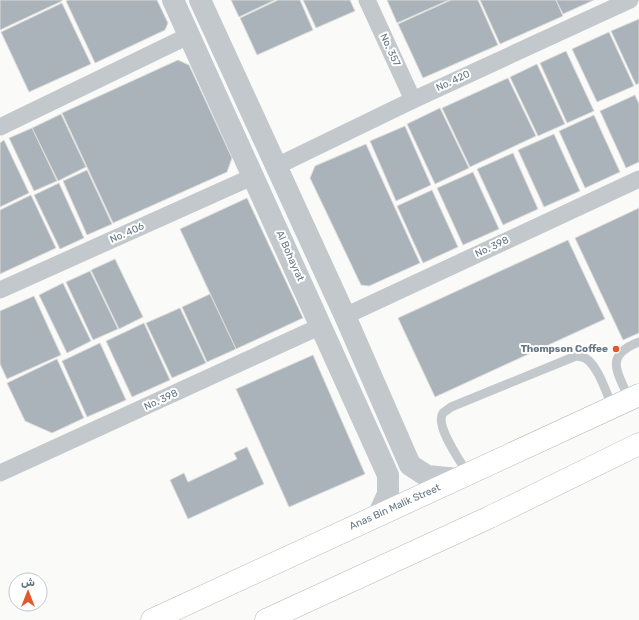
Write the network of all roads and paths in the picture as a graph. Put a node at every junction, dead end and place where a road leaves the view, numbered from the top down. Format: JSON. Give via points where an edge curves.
{"nodes":[{"id":1,"x":173,"y":0,"type":"edge"},
{"id":2,"x":200,"y":0,"type":"edge"},
{"id":3,"x":367,"y":0,"type":"edge"},
{"id":4,"x":630,"y":0,"type":"edge"},
{"id":5,"x":190,"y":35,"type":"junction"},
{"id":6,"x":413,"y":100,"type":"junction"},
{"id":7,"x":0,"y":127,"type":"edge"},
{"id":8,"x":277,"y":166,"type":"junction"},
{"id":9,"x":254,"y":176,"type":"junction"},
{"id":10,"x":639,"y":179,"type":"edge"},
{"id":11,"x":0,"y":290,"type":"edge"},
{"id":12,"x":345,"y":316,"type":"junction"},
{"id":13,"x":321,"y":326,"type":"junction"},
{"id":14,"x":639,"y":342,"type":"edge"},
{"id":15,"x":627,"y":401,"type":"edge"},
{"id":16,"x":397,"y":434,"type":"junction"},
{"id":17,"x":373,"y":440,"type":"junction"},
{"id":18,"x":639,"y":444,"type":"edge"},
{"id":19,"x":0,"y":473,"type":"edge"},
{"id":20,"x":463,"y":476,"type":"junction"},
{"id":21,"x":379,"y":514,"type":"junction"},
{"id":22,"x":152,"y":620,"type":"edge"},
{"id":23,"x":266,"y":620,"type":"edge"}],
"edges":[{"from":1,"to":5,"type":"street","name":"Al Bohayrat"},
{"from":2,"to":8,"type":"street"},
{"from":3,"to":6,"type":"street","name":"No. 357"},
{"from":4,"to":6,"type":"street","name":"No. 420"},
{"from":5,"to":7,"type":"street"},
{"from":5,"to":9,"type":"street","name":"Al Bohayrat"},
{"from":6,"to":8,"type":"street","name":"No. 420"},
{"from":8,"to":12,"type":"street"},
{"from":9,"to":11,"type":"street","name":"No. 406"},
{"from":9,"to":13,"type":"street","name":"Al Bohayrat"},
{"from":10,"to":12,"type":"street","name":"No. 398"},
{"from":12,"to":16,"type":"street"},
{"from":13,"to":17,"type":"street","name":"Al Bohayrat"},
{"from":13,"to":19,"type":"street","name":"No. 398"},
{"from":14,"to":15,"type":"lane","via":[[627,346],[616,360]]},
{"from":15,"to":20,"type":"main road","name":"Anas Bin Malik Street"},
{"from":15,"to":20,"type":"lane","via":[[591,363],[576,356],[451,407],[443,413],[441,421]]},
{"from":16,"to":17,"type":"street","via":[[394,449],[388,451],[382,450]]},
{"from":16,"to":20,"type":"street","via":[[410,465],[427,476]]},
{"from":17,"to":21,"type":"street","name":"Al Bohayrat","via":[[388,474],[388,494]]},
{"from":18,"to":23,"type":"main road","via":[[490,517]]},
{"from":20,"to":21,"type":"main road","name":"Anas Bin Malik Street"},
{"from":21,"to":22,"type":"main road","name":"Anas Bin Malik Street"}]}
